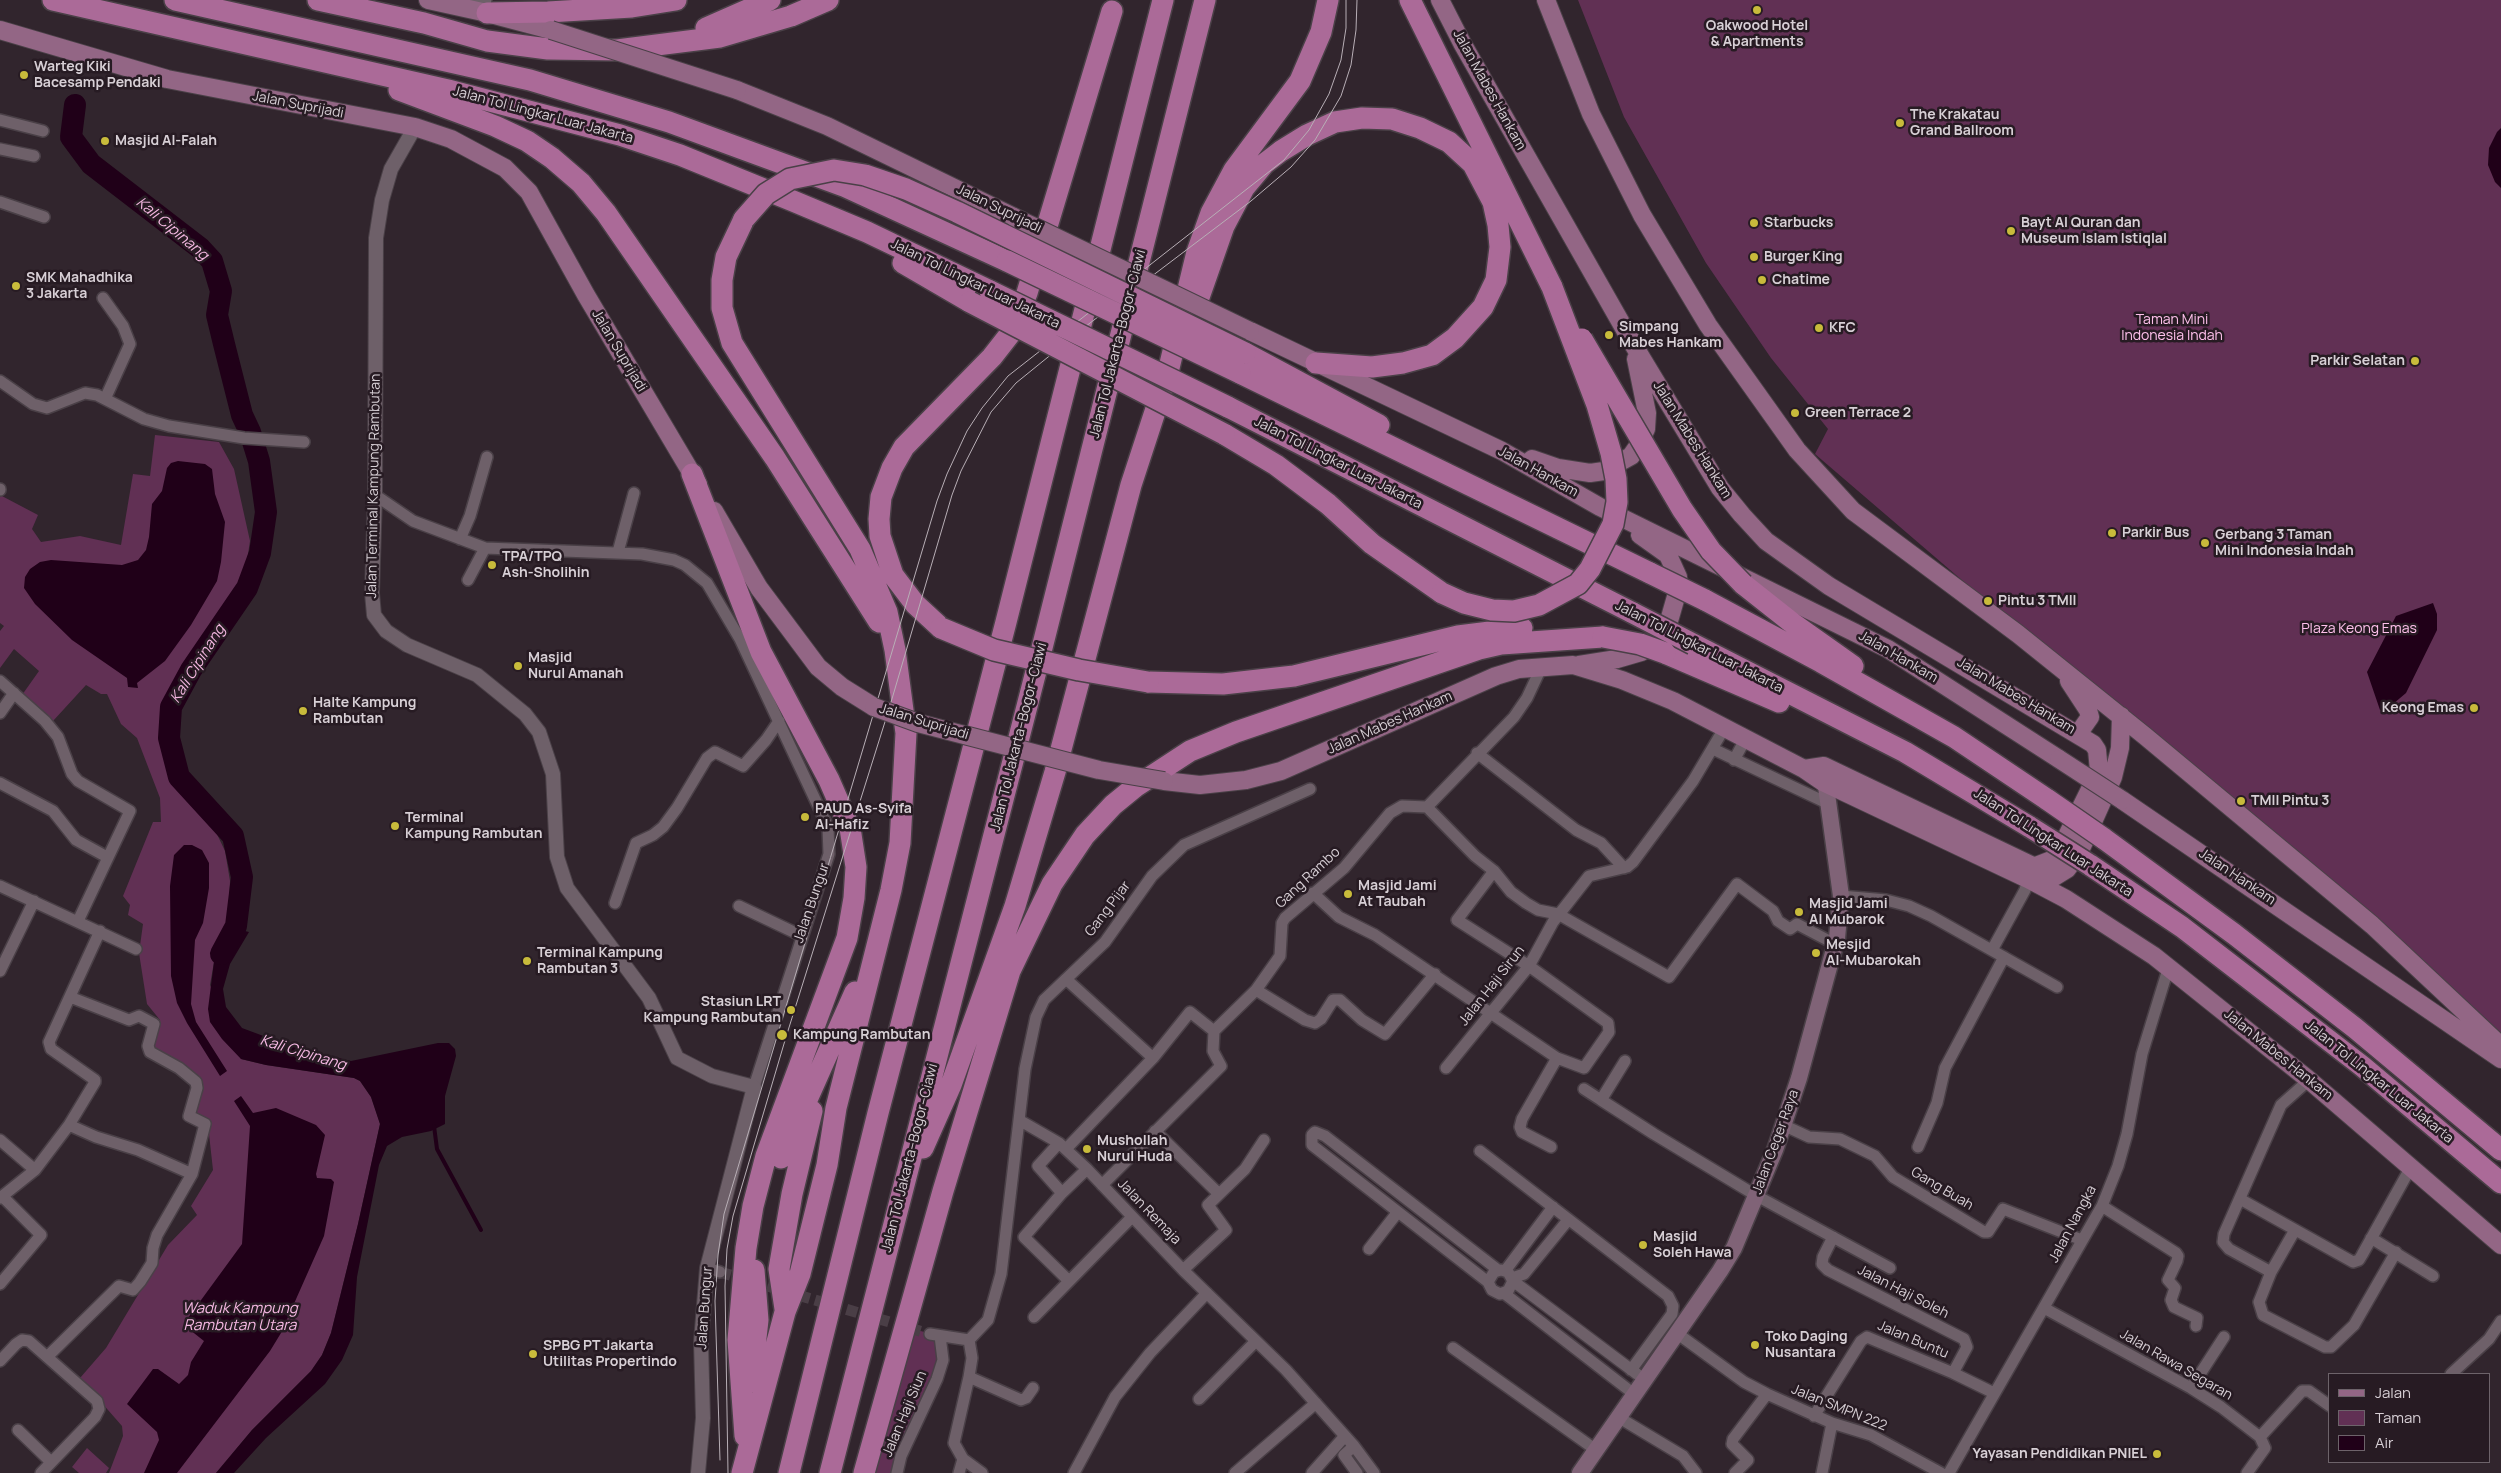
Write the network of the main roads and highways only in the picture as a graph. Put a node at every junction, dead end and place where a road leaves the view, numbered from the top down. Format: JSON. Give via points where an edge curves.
{"nodes":[{"id":1,"x":53,"y":0,"type":"edge"},
{"id":2,"x":175,"y":0,"type":"edge"},
{"id":3,"x":318,"y":0,"type":"edge"},
{"id":4,"x":428,"y":0,"type":"edge"},
{"id":5,"x":676,"y":0,"type":"edge"},
{"id":6,"x":770,"y":0,"type":"edge"},
{"id":7,"x":828,"y":0,"type":"edge"},
{"id":8,"x":1163,"y":0,"type":"edge"},
{"id":9,"x":1204,"y":0,"type":"edge"},
{"id":10,"x":1328,"y":0,"type":"edge"},
{"id":11,"x":1410,"y":0,"type":"edge"},
{"id":12,"x":1440,"y":0,"type":"edge"},
{"id":13,"x":1546,"y":0,"type":"edge"},
{"id":14,"x":486,"y":6,"type":"edge"},
{"id":15,"x":1112,"y":11,"type":"dead end"},
{"id":16,"x":0,"y":30,"type":"edge"},
{"id":17,"x":671,"y":42,"type":"junction"},
{"id":18,"x":309,"y":58,"type":"junction"},
{"id":19,"x":793,"y":201,"type":"junction"},
{"id":20,"x":1552,"y":286,"type":"junction"},
{"id":21,"x":1250,"y":331,"type":"joint"},
{"id":22,"x":1633,"y":344,"type":"junction"},
{"id":23,"x":1242,"y":363,"type":"junction"},
{"id":24,"x":1316,"y":363,"type":"junction"},
{"id":25,"x":1168,"y":372,"type":"junction"},
{"id":26,"x":1502,"y":451,"type":"junction"},
{"id":27,"x":692,"y":474,"type":"junction"},
{"id":28,"x":1600,"y":507,"type":"junction"},
{"id":29,"x":1603,"y":637,"type":"junction"},
{"id":30,"x":895,"y":650,"type":"junction"},
{"id":31,"x":1573,"y":665,"type":"junction"},
{"id":32,"x":2061,"y":668,"type":"junction"},
{"id":33,"x":2120,"y":716,"type":"junction"},
{"id":34,"x":2078,"y":734,"type":"junction"},
{"id":35,"x":1954,"y":737,"type":"junction"},
{"id":36,"x":1905,"y":752,"type":"junction"},
{"id":37,"x":1824,"y":774,"type":"junction"},
{"id":38,"x":1164,"y":781,"type":"joint"},
{"id":39,"x":2037,"y":879,"type":"junction"},
{"id":40,"x":877,"y":944,"type":"junction"},
{"id":41,"x":2501,"y":1046,"type":"edge"},
{"id":42,"x":824,"y":1059,"type":"junction"},
{"id":43,"x":2501,"y":1059,"type":"edge"},
{"id":44,"x":2501,"y":1150,"type":"edge"},
{"id":45,"x":2501,"y":1183,"type":"edge"},
{"id":46,"x":898,"y":1205,"type":"junction"},
{"id":47,"x":2501,"y":1245,"type":"edge"},
{"id":48,"x":785,"y":1312,"type":"junction"},
{"id":49,"x":753,"y":1428,"type":"junction"},
{"id":50,"x":744,"y":1464,"type":"edge"},
{"id":51,"x":788,"y":1473,"type":"edge"},
{"id":52,"x":830,"y":1473,"type":"edge"},
{"id":53,"x":864,"y":1473,"type":"edge"},
{"id":54,"x":1580,"y":1473,"type":"edge"}],
"edges":[{"from":1,"to":18,"type":"highway","name":"Jalan Tol Lingkar Luar Jakarta"},
{"from":2,"to":23,"type":"highway","name":"Jalan Tol Lingkar Luar Jakarta","bridge":true,"via":[[530,80],[670,122],[846,187]]},
{"from":3,"to":17,"type":"highway","via":[[424,23],[487,41],[539,48],[617,50]]},
{"from":4,"to":14,"type":"main road","name":"Jalan Suprijadi"},
{"from":5,"to":14,"type":"highway","via":[[632,7],[548,12]]},
{"from":6,"to":17,"type":"highway"},
{"from":7,"to":17,"type":"highway","via":[[791,16],[720,37]]},
{"from":8,"to":51,"type":"highway"},
{"from":9,"to":46,"type":"highway","name":"Jalan Tol Jakarta–Bogor–Ciawi"},
{"from":10,"to":25,"type":"highway","via":[[1321,32],[1300,81],[1234,170],[1211,213],[1197,252]]},
{"from":11,"to":20,"type":"highway"},
{"from":12,"to":22,"type":"main road","name":"Jalan Mabes Hankam"},
{"from":13,"to":32,"type":"main road","via":[[1591,114],[1642,215],[1708,325],[1797,450],[1852,511]]},
{"from":14,"to":21,"type":"main road","name":"Jalan Suprijadi","bridge":true,"via":[[737,90],[828,126]]},
{"from":15,"to":29,"type":"highway","bridge":true,"via":[[1027,293],[1010,334],[904,448],[881,497],[880,536],[893,575],[915,604],[942,628],[994,650],[1148,682],[1223,684],[1294,676],[1458,636],[1511,628],[1552,627]]},
{"from":16,"to":27,"type":"main road","name":"Jalan Suprijadi","via":[[167,79],[416,127],[451,139],[505,168],[529,192]]},
{"from":18,"to":19,"type":"highway","name":"Jalan Tol Lingkar Luar Jakarta","via":[[620,134]]},
{"from":18,"to":30,"type":"highway","via":[[495,126],[527,141],[581,184],[606,213],[775,458]]},
{"from":19,"to":20,"type":"highway","bridge":true,"via":[[970,302],[1224,434],[1276,465],[1328,504],[1372,544],[1442,593],[1492,610],[1514,611],[1539,605],[1578,584],[1590,569],[1613,524],[1617,502],[1611,453],[1597,404]]},
{"from":19,"to":36,"type":"highway","name":"Jalan Tol Lingkar Luar Jakarta","bridge":true,"via":[[867,232],[1228,407]]},
{"from":20,"to":35,"type":"highway","bridge":true,"via":[[1682,509],[1711,551],[1743,584],[1791,622]]},
{"from":21,"to":24,"type":"main road","name":"Jalan Hankam"},
{"from":22,"to":26,"type":"main road","via":[[1647,413],[1646,429],[1631,456],[1604,471],[1590,473],[1558,468]]},
{"from":22,"to":34,"type":"main road","name":"Jalan Mabes Hankam","via":[[1720,488],[1766,541],[1829,586]]},
{"from":23,"to":30,"type":"highway","bridge":true,"via":[[957,212],[865,175],[834,170],[790,179],[766,194],[744,219],[726,257],[722,308],[732,343],[860,549],[887,612]]},
{"from":23,"to":35,"type":"highway","name":"Jalan Tol Lingkar Luar Jakarta","bridge":true,"via":[[1706,600]]},
{"from":24,"to":25,"type":"highway","via":[[1372,367],[1432,355],[1455,338],[1483,307],[1496,280],[1500,247],[1498,225],[1493,202],[1473,164],[1449,142],[1392,119],[1362,118],[1335,122],[1307,135],[1264,164],[1244,188],[1224,226],[1189,326]]},
{"from":24,"to":26,"type":"main road","name":"Jalan Hankam"},
{"from":25,"to":46,"type":"highway","via":[[1131,485],[1056,772],[1015,906],[951,1085]]},
{"from":26,"to":28,"type":"main road","name":"Jalan Hankam"},
{"from":27,"to":38,"type":"main road","name":"Jalan Suprijadi","bridge":true,"via":[[759,588],[818,667],[842,687],[874,707],[918,723],[1099,770]]},
{"from":27,"to":50,"type":"highway","via":[[761,652],[829,780],[850,828],[856,867],[847,938],[766,1156],[753,1206],[738,1340]]},
{"from":28,"to":31,"type":"main road","via":[[1668,555],[1679,586],[1669,621],[1652,646],[1617,659]]},
{"from":28,"to":43,"type":"main road","name":"Jalan Hankam","bridge":true,"via":[[1888,649],[2122,800]]},
{"from":29,"to":36,"type":"highway","bridge":true,"via":[[1640,644],[1664,653],[1819,720]]},
{"from":29,"to":53,"type":"highway","via":[[1501,644],[1236,732],[1190,751],[1135,787],[1085,835],[1052,884],[1010,971],[943,1191]]},
{"from":30,"to":40,"type":"highway","via":[[906,733],[905,786],[900,844]]},
{"from":31,"to":37,"type":"main road","name":"Jalan Mabes Hankam","via":[[1645,689],[1804,769]]},
{"from":31,"to":38,"type":"main road","name":"Jalan Mabes Hankam","via":[[1519,669],[1496,676],[1281,771],[1246,780],[1200,785]]},
{"from":32,"to":33,"type":"main road"},
{"from":32,"to":34,"type":"main road","via":[[2090,717]]},
{"from":33,"to":39,"type":"main road","via":[[2120,748],[2114,777],[2079,853],[2066,869]]},
{"from":33,"to":41,"type":"main road","via":[[2372,925]]},
{"from":34,"to":39,"type":"main road","name":"Jalan Mabes Hankam","via":[[2094,744],[2099,771],[2060,850]]},
{"from":35,"to":44,"type":"highway","name":"Jalan Tol Lingkar Luar Jakarta","bridge":true,"via":[[2103,838],[2234,934],[2355,1028]]},
{"from":36,"to":45,"type":"highway","name":"Jalan Tol Lingkar Luar Jakarta","bridge":true,"via":[[2090,864],[2182,927],[2362,1066]]},
{"from":37,"to":39,"type":"main road","name":"Jalan Mabes Hankam"},
{"from":37,"to":54,"type":"main road","name":"Jalan Ceger Raya","via":[[1841,896],[1837,938],[1812,1034],[1783,1125],[1734,1248]]},
{"from":39,"to":47,"type":"main road","name":"Jalan Mabes Hankam","via":[[2169,966],[2309,1080]]},
{"from":40,"to":42,"type":"highway"},
{"from":40,"to":48,"type":"highway","via":[[836,1108],[827,1165],[800,1274]]},
{"from":42,"to":48,"type":"highway","via":[[792,1194],[779,1269]]},
{"from":42,"to":49,"type":"highway","via":[[778,1165],[764,1210],[754,1263],[758,1320],[750,1378]]},
{"from":46,"to":52,"type":"highway","name":"Jalan Tol Jakarta–Bogor–Ciawi"},
{"from":48,"to":49,"type":"highway"},
{"from":49,"to":50,"type":"highway"}]}
